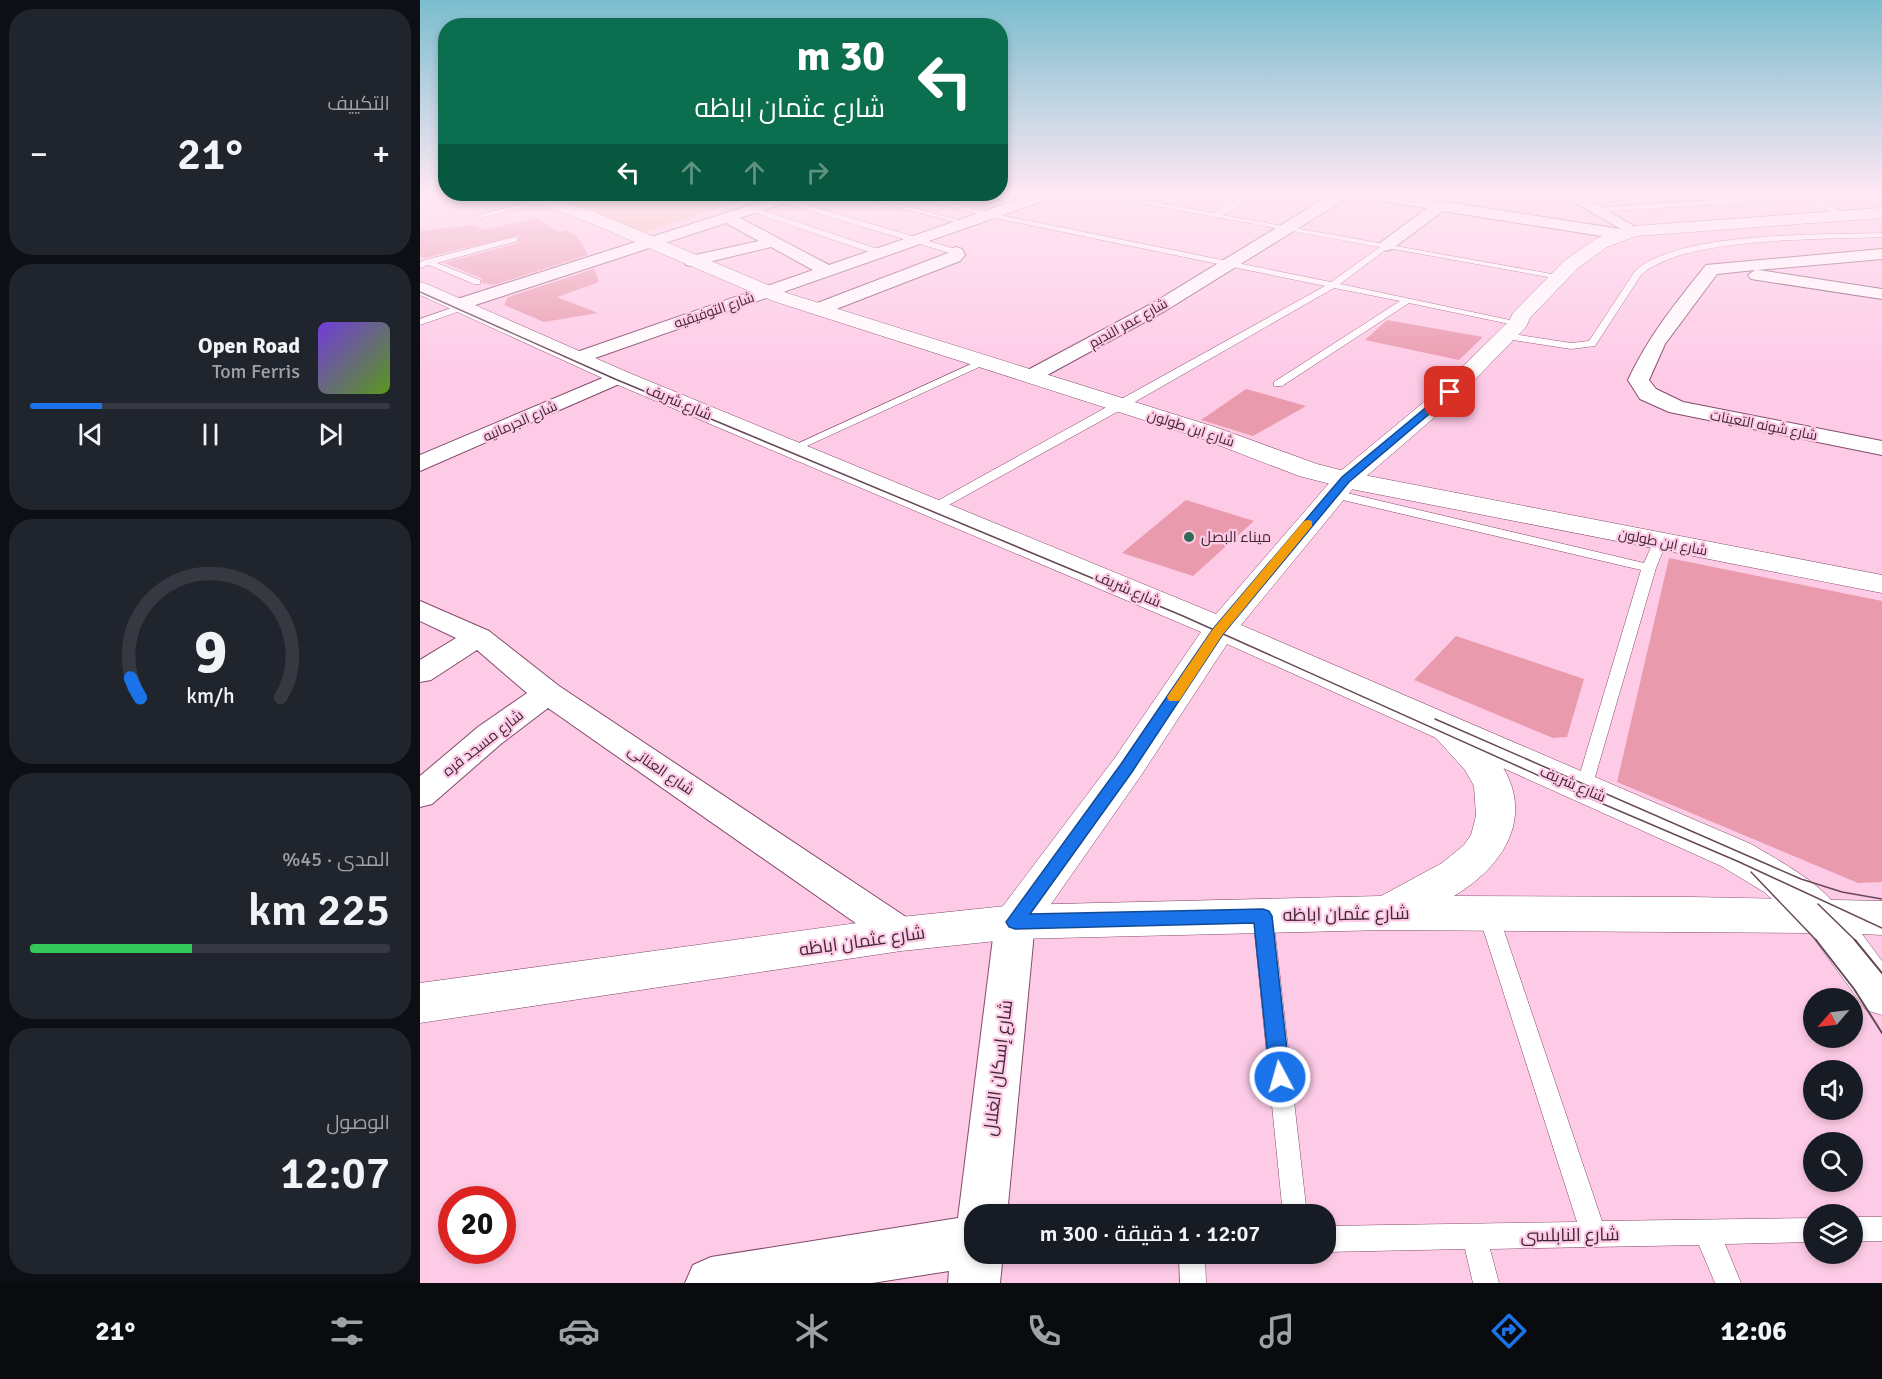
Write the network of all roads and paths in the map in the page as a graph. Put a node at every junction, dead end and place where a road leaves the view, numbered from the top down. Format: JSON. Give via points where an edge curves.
{"nodes":[{"id":1,"x":466,"y":252,"type":"edge"},
{"id":2,"x":621,"y":252,"type":"edge"},
{"id":3,"x":672,"y":252,"type":"edge"},
{"id":4,"x":731,"y":252,"type":"edge"},
{"id":5,"x":791,"y":252,"type":"edge"},
{"id":6,"x":872,"y":252,"type":"edge"},
{"id":7,"x":883,"y":252,"type":"edge"},
{"id":8,"x":956,"y":252,"type":"edge"},
{"id":9,"x":1171,"y":252,"type":"edge"},
{"id":10,"x":1251,"y":252,"type":"edge"},
{"id":11,"x":1378,"y":252,"type":"edge"},
{"id":12,"x":1420,"y":252,"type":"edge"},
{"id":13,"x":1584,"y":252,"type":"edge"},
{"id":14,"x":1611,"y":252,"type":"edge"},
{"id":15,"x":1685,"y":252,"type":"edge"},
{"id":16,"x":878,"y":254,"type":"junction"},
{"id":17,"x":1882,"y":254,"type":"edge"},
{"id":18,"x":798,"y":256,"type":"junction"},
{"id":19,"x":420,"y":258,"type":"edge"},
{"id":20,"x":692,"y":261,"type":"junction"},
{"id":21,"x":777,"y":261,"type":"dead end"},
{"id":22,"x":425,"y":263,"type":"edge"},
{"id":23,"x":1231,"y":264,"type":"junction"},
{"id":24,"x":755,"y":266,"type":"dead end"},
{"id":25,"x":1712,"y":269,"type":"junction"},
{"id":26,"x":921,"y":270,"type":"junction"},
{"id":27,"x":827,"y":271,"type":"junction"},
{"id":28,"x":724,"y":274,"type":"junction"},
{"id":29,"x":1559,"y":276,"type":"junction"},
{"id":30,"x":477,"y":282,"type":"dead end"},
{"id":31,"x":1333,"y":285,"type":"junction"},
{"id":32,"x":420,"y":288,"type":"edge"},
{"id":33,"x":767,"y":292,"type":"junction"},
{"id":34,"x":1882,"y":294,"type":"edge"},
{"id":35,"x":1408,"y":300,"type":"junction"},
{"id":36,"x":460,"y":306,"type":"junction"},
{"id":37,"x":819,"y":309,"type":"junction"},
{"id":38,"x":420,"y":322,"type":"edge"},
{"id":39,"x":1513,"y":329,"type":"junction"},
{"id":40,"x":578,"y":358,"type":"junction"},
{"id":41,"x":984,"y":361,"type":"junction"},
{"id":42,"x":1031,"y":376,"type":"junction"},
{"id":43,"x":619,"y":377,"type":"junction"},
{"id":44,"x":1278,"y":384,"type":"dead end"},
{"id":45,"x":1122,"y":405,"type":"junction"},
{"id":46,"x":1882,"y":448,"type":"edge"},
{"id":47,"x":792,"y":449,"type":"junction"},
{"id":48,"x":420,"y":464,"type":"edge"},
{"id":49,"x":1340,"y":487,"type":"junction"},
{"id":50,"x":934,"y":508,"type":"junction"},
{"id":51,"x":1660,"y":541,"type":"junction"},
{"id":52,"x":1649,"y":568,"type":"junction"},
{"id":53,"x":1882,"y":584,"type":"edge"},
{"id":54,"x":420,"y":610,"type":"edge"},
{"id":55,"x":1221,"y":628,"type":"junction"},
{"id":56,"x":478,"y":637,"type":"junction"},
{"id":57,"x":420,"y":673,"type":"edge"},
{"id":58,"x":548,"y":693,"type":"junction"},
{"id":59,"x":1444,"y":728,"type":"junction"},
{"id":60,"x":1584,"y":790,"type":"junction"},
{"id":61,"x":420,"y":795,"type":"edge"},
{"id":62,"x":1386,"y":913,"type":"junction"},
{"id":63,"x":1488,"y":913,"type":"junction"},
{"id":64,"x":1263,"y":916,"type":"junction"},
{"id":65,"x":1821,"y":916,"type":"junction"},
{"id":66,"x":1882,"y":918,"type":"edge"},
{"id":67,"x":1015,"y":922,"type":"junction"},
{"id":68,"x":901,"y":934,"type":"junction"},
{"id":69,"x":1882,"y":996,"type":"edge"},
{"id":70,"x":420,"y":1003,"type":"edge"},
{"id":71,"x":983,"y":1204,"type":"edge"},
{"id":72,"x":1294,"y":1204,"type":"edge"},
{"id":73,"x":1863,"y":1229,"type":"edge"},
{"id":74,"x":1882,"y":1229,"type":"edge"},
{"id":75,"x":1803,"y":1230,"type":"edge"},
{"id":76,"x":1707,"y":1232,"type":"junction"},
{"id":77,"x":1594,"y":1235,"type":"junction"},
{"id":78,"x":1474,"y":1236,"type":"junction"},
{"id":79,"x":1336,"y":1239,"type":"edge"},
{"id":80,"x":964,"y":1243,"type":"edge"},
{"id":81,"x":976,"y":1264,"type":"edge"},
{"id":82,"x":1192,"y":1264,"type":"edge"},
{"id":83,"x":714,"y":1283,"type":"edge"},
{"id":84,"x":974,"y":1283,"type":"edge"},
{"id":85,"x":1193,"y":1283,"type":"edge"},
{"id":86,"x":1486,"y":1283,"type":"edge"},
{"id":87,"x":1728,"y":1283,"type":"edge"}],
"edges":[{"from":1,"to":22,"type":"lane"},
{"from":2,"to":36,"type":"street"},
{"from":3,"to":20,"type":"main road","name":"شارع ابن طولون"},
{"from":4,"to":20,"type":"street"},
{"from":5,"to":18,"type":"street"},
{"from":6,"to":16,"type":"lane"},
{"from":7,"to":16,"type":"street","name":"شارع التوفيقيه"},
{"from":8,"to":26,"type":"street","via":[[957,255]]},
{"from":9,"to":23,"type":"lane"},
{"from":10,"to":23,"type":"street","name":"شارع عمر النديم"},
{"from":11,"to":31,"type":"lane"},
{"from":12,"to":29,"type":"lane"},
{"from":13,"to":29,"type":"main road"},
{"from":14,"to":39,"type":"main road","via":[[1533,318]]},
{"from":15,"to":39,"type":"lane","via":[[1649,263],[1637,274],[1592,344],[1571,346]]},
{"from":16,"to":26,"type":"street"},
{"from":16,"to":27,"type":"street","name":"شارع التوفيقيه"},
{"from":17,"to":25,"type":"street"},
{"from":18,"to":21,"type":"street"},
{"from":18,"to":27,"type":"street"},
{"from":19,"to":22,"type":"lane"},
{"from":20,"to":28,"type":"main road","name":"شارع ابن طولون"},
{"from":22,"to":30,"type":"lane"},
{"from":23,"to":31,"type":"lane"},
{"from":23,"to":42,"type":"street","name":"شارع عمر النديم"},
{"from":24,"to":28,"type":"street"},
{"from":25,"to":34,"type":"street"},
{"from":25,"to":46,"type":"street","name":"شارع شونه التعينات","via":[[1655,345],[1638,380],[1648,394],[1677,407]]},
{"from":26,"to":37,"type":"street"},
{"from":27,"to":33,"type":"street","name":"شارع التوفيقيه"},
{"from":28,"to":33,"type":"main road","name":"شارع ابن طولون"},
{"from":29,"to":39,"type":"main road"},
{"from":31,"to":35,"type":"lane"},
{"from":31,"to":45,"type":"lane"},
{"from":32,"to":36,"type":"main road","name":"شارع شريف"},
{"from":33,"to":37,"type":"main road","name":"شارع ابن طولون"},
{"from":33,"to":40,"type":"street","name":"شارع التوفيقيه"},
{"from":35,"to":39,"type":"lane"},
{"from":35,"to":44,"type":"lane"},
{"from":36,"to":38,"type":"lane"},
{"from":36,"to":40,"type":"main road","name":"شارع شريف"},
{"from":37,"to":41,"type":"main road","name":"شارع ابن طولون"},
{"from":39,"to":49,"type":"main road","via":[[1450,392]]},
{"from":40,"to":43,"type":"main road","name":"شارع شريف"},
{"from":41,"to":42,"type":"main road","name":"شارع ابن طولون"},
{"from":41,"to":47,"type":"lane"},
{"from":42,"to":45,"type":"main road","name":"شارع ابن طولون"},
{"from":43,"to":47,"type":"main road","name":"شارع شريف"},
{"from":43,"to":48,"type":"street","name":"شارع الجرمانيه"},
{"from":45,"to":49,"type":"main road","name":"شارع ابن طولون","via":[[1308,470]]},
{"from":45,"to":50,"type":"lane"},
{"from":47,"to":50,"type":"main road","name":"شارع شريف"},
{"from":49,"to":51,"type":"main road","name":"شارع ابن طولون"},
{"from":49,"to":52,"type":"lane"},
{"from":49,"to":55,"type":"main road"},
{"from":50,"to":55,"type":"main road","name":"شارع شريف"},
{"from":51,"to":52,"type":"lane"},
{"from":51,"to":53,"type":"main road","name":"شارع ابن طولون"},
{"from":52,"to":60,"type":"lane"},
{"from":54,"to":56,"type":"street","name":"شارع العنانى"},
{"from":55,"to":59,"type":"main road","name":"شارع شريف"},
{"from":55,"to":67,"type":"main road"},
{"from":56,"to":57,"type":"street"},
{"from":56,"to":58,"type":"street","name":"شارع العنانى"},
{"from":58,"to":61,"type":"street","name":"شارع مسجد قره","via":[[482,741]]},
{"from":58,"to":68,"type":"street","name":"شارع العنانى"},
{"from":59,"to":60,"type":"main road","name":"شارع شريف"},
{"from":59,"to":62,"type":"main road","via":[[1480,762],[1495,788],[1498,816],[1487,845],[1464,868],[1435,889]]},
{"from":60,"to":65,"type":"main road","name":"شارع شريف","via":[[1736,855],[1779,881]]},
{"from":62,"to":63,"type":"main road","name":"شارع عثمان اباظه"},
{"from":62,"to":64,"type":"main road","name":"شارع عثمان اباظه"},
{"from":63,"to":65,"type":"main road","name":"شارع عثمان اباظه"},
{"from":63,"to":77,"type":"lane"},
{"from":64,"to":67,"type":"main road","name":"شارع عثمان اباظه"},
{"from":64,"to":72,"type":"lane"},
{"from":65,"to":66,"type":"main road","name":"شارع عثمان اباظه"},
{"from":65,"to":69,"type":"main road","name":"شارع شريف"},
{"from":67,"to":68,"type":"main road","name":"شارع عثمان اباظه"},
{"from":67,"to":71,"type":"street","name":"شارع إسكان الغلال"},
{"from":68,"to":70,"type":"main road","name":"شارع عثمان اباظه"},
{"from":73,"to":74,"type":"lane"},
{"from":75,"to":76,"type":"lane","name":"شارع النابلسى"},
{"from":76,"to":77,"type":"lane","name":"شارع النابلسى"},
{"from":76,"to":87,"type":"lane"},
{"from":77,"to":78,"type":"lane","name":"شارع النابلسى"},
{"from":78,"to":79,"type":"lane","name":"شارع النابلسى"},
{"from":78,"to":86,"type":"lane"},
{"from":80,"to":83,"type":"street"},
{"from":81,"to":84,"type":"street"},
{"from":82,"to":85,"type":"lane"}]}
